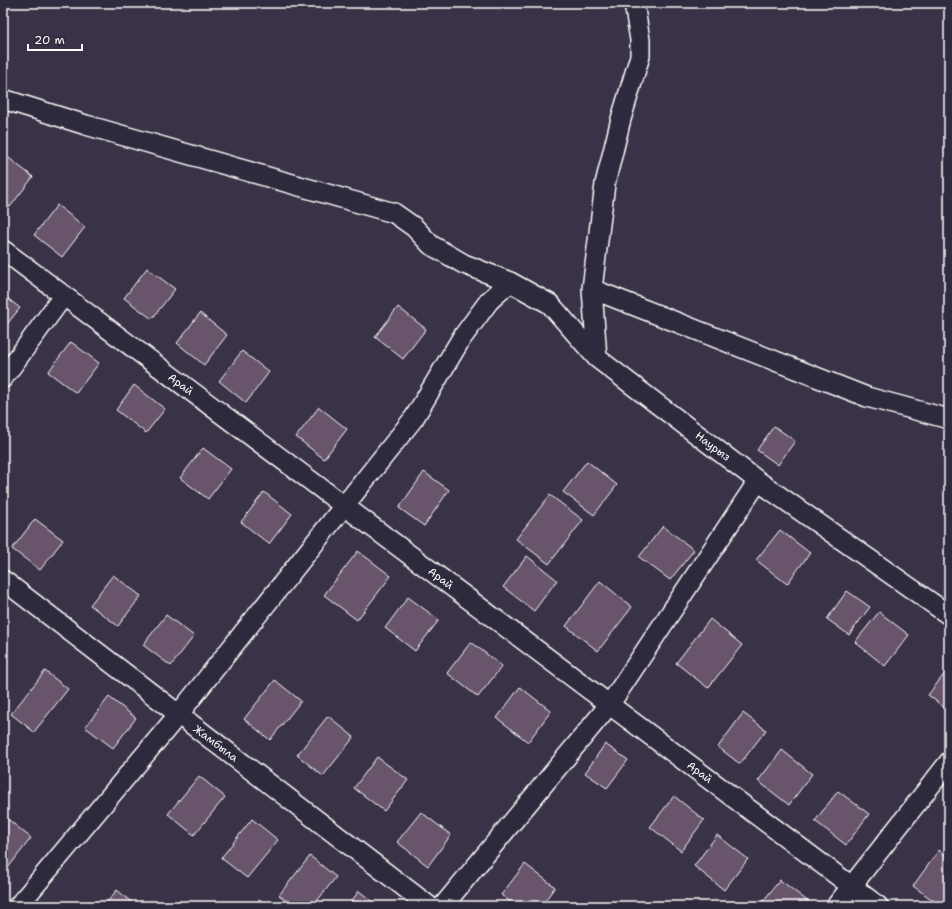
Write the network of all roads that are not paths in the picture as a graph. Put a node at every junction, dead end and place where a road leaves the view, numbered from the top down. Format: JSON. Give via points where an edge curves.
{"nodes":[{"id":1,"x":634,"y":3,"type":"edge"},
{"id":2,"x":3,"y":99,"type":"edge"},
{"id":3,"x":3,"y":250,"type":"edge"},
{"id":4,"x":510,"y":282,"type":"junction"},
{"id":5,"x":592,"y":289,"type":"junction"},
{"id":6,"x":64,"y":295,"type":"junction"},
{"id":7,"x":597,"y":358,"type":"junction"},
{"id":8,"x":3,"y":378,"type":"edge"},
{"id":9,"x":949,"y":419,"type":"edge"},
{"id":10,"x":758,"y":481,"type":"junction"},
{"id":11,"x":343,"y":505,"type":"junction"},
{"id":12,"x":3,"y":580,"type":"edge"},
{"id":13,"x":949,"y":616,"type":"edge"},
{"id":14,"x":610,"y":704,"type":"junction"},
{"id":15,"x":178,"y":714,"type":"junction"},
{"id":16,"x":949,"y":762,"type":"edge"},
{"id":17,"x":851,"y":886,"type":"junction"},
{"id":18,"x":18,"y":906,"type":"edge"},
{"id":19,"x":429,"y":906,"type":"edge"},
{"id":20,"x":443,"y":906,"type":"edge"},
{"id":21,"x":836,"y":906,"type":"edge"},
{"id":22,"x":878,"y":906,"type":"edge"}],
"edges":[{"from":1,"to":5,"type":"street","via":[[640,56],[605,184]]},
{"from":2,"to":4,"type":"street","name":"Наурыз","via":[[394,213],[414,227],[430,245],[464,264]]},
{"from":3,"to":6,"type":"street","name":"Арай"},
{"from":4,"to":7,"type":"street","name":"Наурыз","via":[[550,304]]},
{"from":4,"to":11,"type":"street","via":[[489,301],[462,339],[414,418]]},
{"from":5,"to":7,"type":"street"},
{"from":5,"to":9,"type":"street","via":[[867,397]]},
{"from":6,"to":8,"type":"street"},
{"from":6,"to":11,"type":"street","name":"Арай"},
{"from":7,"to":10,"type":"street","name":"Наурыз"},
{"from":10,"to":13,"type":"street","name":"Наурыз"},
{"from":10,"to":14,"type":"street"},
{"from":11,"to":14,"type":"street","name":"Арай"},
{"from":11,"to":15,"type":"street"},
{"from":12,"to":15,"type":"street","name":"Жамбыла"},
{"from":14,"to":17,"type":"street","name":"Арай"},
{"from":14,"to":20,"type":"street"},
{"from":15,"to":18,"type":"street"},
{"from":15,"to":19,"type":"street","name":"Жамбыла"},
{"from":16,"to":17,"type":"street"},
{"from":17,"to":21,"type":"street"},
{"from":17,"to":22,"type":"street","name":"Арай"}]}
